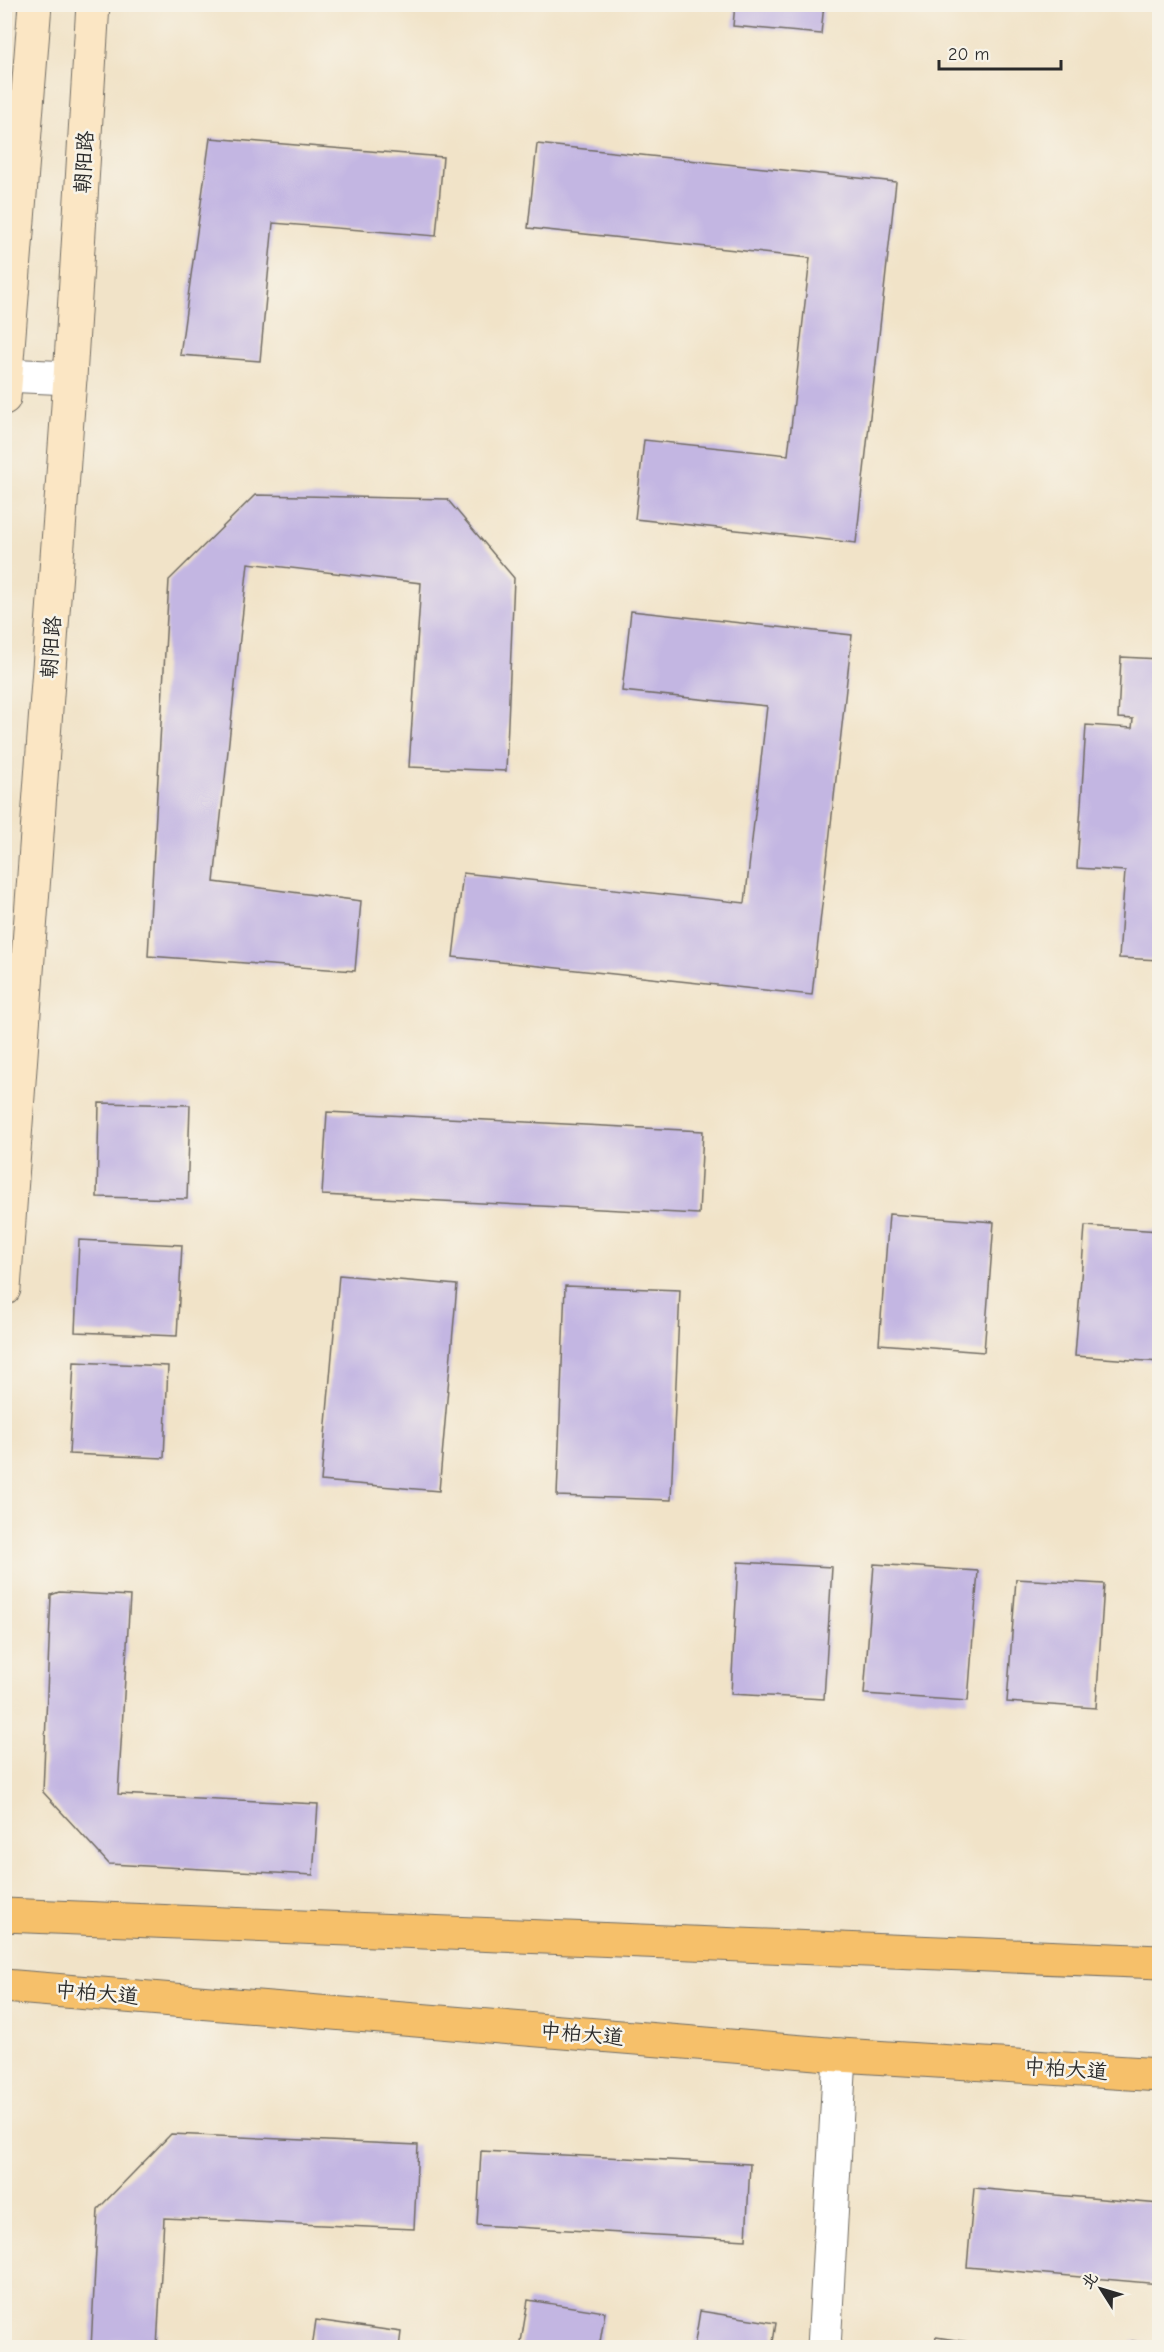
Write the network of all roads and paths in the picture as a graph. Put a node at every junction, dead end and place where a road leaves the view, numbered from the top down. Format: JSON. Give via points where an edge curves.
{"nodes":[{"id":1,"x":35,"y":4,"type":"edge"},
{"id":2,"x":93,"y":4,"type":"edge"},
{"id":3,"x":70,"y":378,"type":"junction"},
{"id":4,"x":5,"y":383,"type":"edge"},
{"id":5,"x":4,"y":1289,"type":"edge"},
{"id":6,"x":4,"y":1914,"type":"edge"},
{"id":7,"x":1160,"y":1962,"type":"edge"},
{"id":8,"x":4,"y":1986,"type":"edge"},
{"id":9,"x":840,"y":2055,"type":"junction"},
{"id":10,"x":1160,"y":2075,"type":"edge"},
{"id":11,"x":824,"y":2348,"type":"edge"}],
"edges":[{"from":1,"to":4,"type":"main road"},
{"from":2,"to":3,"type":"main road","name":"朝阳路"},
{"from":3,"to":4,"type":"street"},
{"from":3,"to":5,"type":"main road","name":"朝阳路"},
{"from":6,"to":7,"type":"main road"},
{"from":8,"to":9,"type":"main road","name":"中柏大道"},
{"from":9,"to":10,"type":"main road","name":"中柏大道"},
{"from":9,"to":11,"type":"street"}]}
